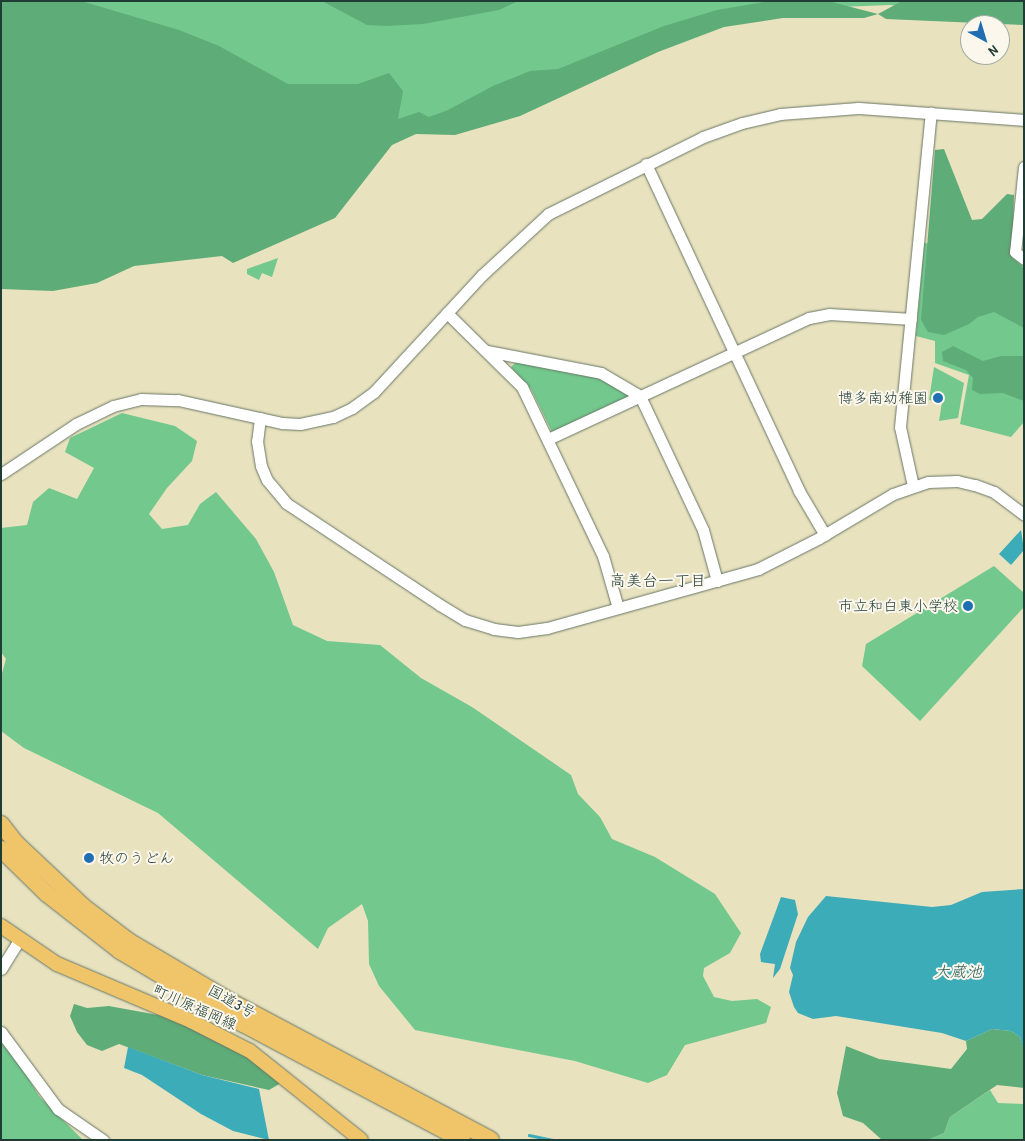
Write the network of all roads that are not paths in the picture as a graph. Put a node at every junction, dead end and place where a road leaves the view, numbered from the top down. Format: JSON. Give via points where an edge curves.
{"nodes":[{"id":1,"x":932,"y":113,"type":"junction"},
{"id":2,"x":1024,"y":120,"type":"edge"},
{"id":3,"x":646,"y":164,"type":"junction"},
{"id":4,"x":1024,"y":168,"type":"edge"},
{"id":5,"x":1024,"y":259,"type":"edge"},
{"id":6,"x":447,"y":313,"type":"junction"},
{"id":7,"x":911,"y":319,"type":"junction"},
{"id":8,"x":487,"y":351,"type":"junction"},
{"id":9,"x":734,"y":352,"type":"junction"},
{"id":10,"x":640,"y":396,"type":"junction"},
{"id":11,"x":260,"y":418,"type":"junction"},
{"id":12,"x":548,"y":439,"type":"junction"},
{"id":13,"x":1,"y":474,"type":"edge"},
{"id":14,"x":913,"y":486,"type":"junction"},
{"id":15,"x":1024,"y":515,"type":"edge"},
{"id":16,"x":824,"y":535,"type":"junction"},
{"id":17,"x":717,"y":580,"type":"junction"},
{"id":18,"x":618,"y":608,"type":"junction"},
{"id":19,"x":1,"y":824,"type":"edge"},
{"id":20,"x":1,"y":849,"type":"edge"},
{"id":21,"x":1,"y":926,"type":"edge"},
{"id":22,"x":19,"y":940,"type":"junction"},
{"id":23,"x":1,"y":969,"type":"edge"},
{"id":24,"x":1,"y":1032,"type":"edge"},
{"id":25,"x":103,"y":1140,"type":"edge"},
{"id":26,"x":361,"y":1140,"type":"edge"},
{"id":27,"x":462,"y":1140,"type":"edge"},
{"id":28,"x":492,"y":1140,"type":"edge"}],
"edges":[{"from":1,"to":2,"type":"street"},
{"from":1,"to":3,"type":"street","via":[[858,108],[780,114],[703,137]]},
{"from":1,"to":7,"type":"street"},
{"from":3,"to":6,"type":"street","via":[[548,214],[516,241]]},
{"from":3,"to":9,"type":"street"},
{"from":4,"to":5,"type":"street","via":[[1016,252]]},
{"from":6,"to":8,"type":"street"},
{"from":6,"to":11,"type":"street","via":[[374,392],[352,408],[333,417],[300,424]]},
{"from":7,"to":9,"type":"street","via":[[819,315]]},
{"from":7,"to":14,"type":"street","via":[[900,427]]},
{"from":8,"to":10,"type":"street","via":[[601,373]]},
{"from":8,"to":12,"type":"street","via":[[522,387]]},
{"from":9,"to":10,"type":"street"},
{"from":9,"to":16,"type":"street","via":[[799,491]]},
{"from":10,"to":12,"type":"street"},
{"from":10,"to":17,"type":"street","via":[[703,530]]},
{"from":11,"to":13,"type":"street","via":[[178,400],[141,399],[113,406],[76,424]]},
{"from":11,"to":18,"type":"street","via":[[257,441],[261,466],[266,480],[286,503],[465,620],[518,632],[547,628]]},
{"from":12,"to":18,"type":"street","via":[[603,556]]},
{"from":14,"to":15,"type":"street","via":[[957,481],[974,485],[994,492]]},
{"from":14,"to":16,"type":"street"},
{"from":16,"to":17,"type":"street","via":[[758,569]]},
{"from":17,"to":18,"type":"street"},
{"from":19,"to":28,"type":"highway","name":"国道3号","via":[[84,907],[130,942],[232,1002]]},
{"from":20,"to":27,"type":"highway","name":"国道3号","via":[[47,894],[120,951],[242,1024]]},
{"from":21,"to":22,"type":"main road","name":"町川原福岡線"},
{"from":22,"to":23,"type":"street"},
{"from":22,"to":26,"type":"main road","name":"町川原福岡線","via":[[65,968],[191,1021],[250,1051]]},
{"from":24,"to":25,"type":"street","via":[[58,1109]]}]}
